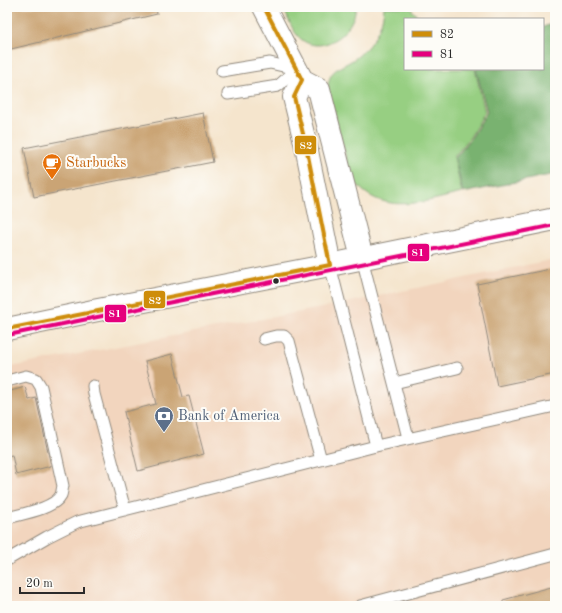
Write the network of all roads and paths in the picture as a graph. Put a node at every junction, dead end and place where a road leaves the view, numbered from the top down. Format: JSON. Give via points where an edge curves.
{"nodes":[{"id":1,"x":264,"y":7,"type":"edge"},
{"id":2,"x":222,"y":71,"type":"dead end"},
{"id":3,"x":299,"y":75,"type":"junction"},
{"id":4,"x":228,"y":94,"type":"dead end"},
{"id":5,"x":555,"y":219,"type":"edge"},
{"id":6,"x":362,"y":258,"type":"junction"},
{"id":7,"x":330,"y":265,"type":"junction"},
{"id":8,"x":7,"y":329,"type":"edge"},
{"id":9,"x":264,"y":339,"type":"dead end"},
{"id":10,"x":457,"y":368,"type":"dead end"},
{"id":11,"x":7,"y":381,"type":"edge"},
{"id":12,"x":394,"y":383,"type":"junction"},
{"id":13,"x":93,"y":386,"type":"dead end"},
{"id":14,"x":555,"y":406,"type":"edge"},
{"id":15,"x":408,"y":438,"type":"junction"},
{"id":16,"x":376,"y":446,"type":"junction"},
{"id":17,"x":321,"y":460,"type":"junction"},
{"id":18,"x":125,"y":510,"type":"junction"},
{"id":19,"x":7,"y":518,"type":"edge"},
{"id":20,"x":555,"y":554,"type":"edge"},
{"id":21,"x":7,"y":560,"type":"edge"},
{"id":22,"x":360,"y":606,"type":"edge"}],
"edges":[{"from":1,"to":3,"type":"main road"},
{"from":2,"to":3,"type":"lane","via":[[270,63]]},
{"from":3,"to":4,"type":"lane","via":[[278,86]]},
{"from":3,"to":6,"type":"main road","via":[[319,89]]},
{"from":3,"to":7,"type":"main road","via":[[294,97]]},
{"from":5,"to":6,"type":"main road"},
{"from":6,"to":7,"type":"main road"},
{"from":6,"to":12,"type":"lane"},
{"from":7,"to":8,"type":"main road"},
{"from":7,"to":16,"type":"lane"},
{"from":9,"to":17,"type":"lane","via":[[284,336],[289,341]]},
{"from":10,"to":12,"type":"lane"},
{"from":11,"to":19,"type":"lane","via":[[26,376],[36,379],[63,486],[62,494],[48,506]]},
{"from":12,"to":15,"type":"lane"},
{"from":13,"to":18,"type":"lane"},
{"from":14,"to":15,"type":"lane"},
{"from":15,"to":16,"type":"lane"},
{"from":16,"to":17,"type":"lane"},
{"from":17,"to":18,"type":"lane"},
{"from":18,"to":21,"type":"lane","via":[[77,522]]},
{"from":20,"to":22,"type":"lane"}]}
